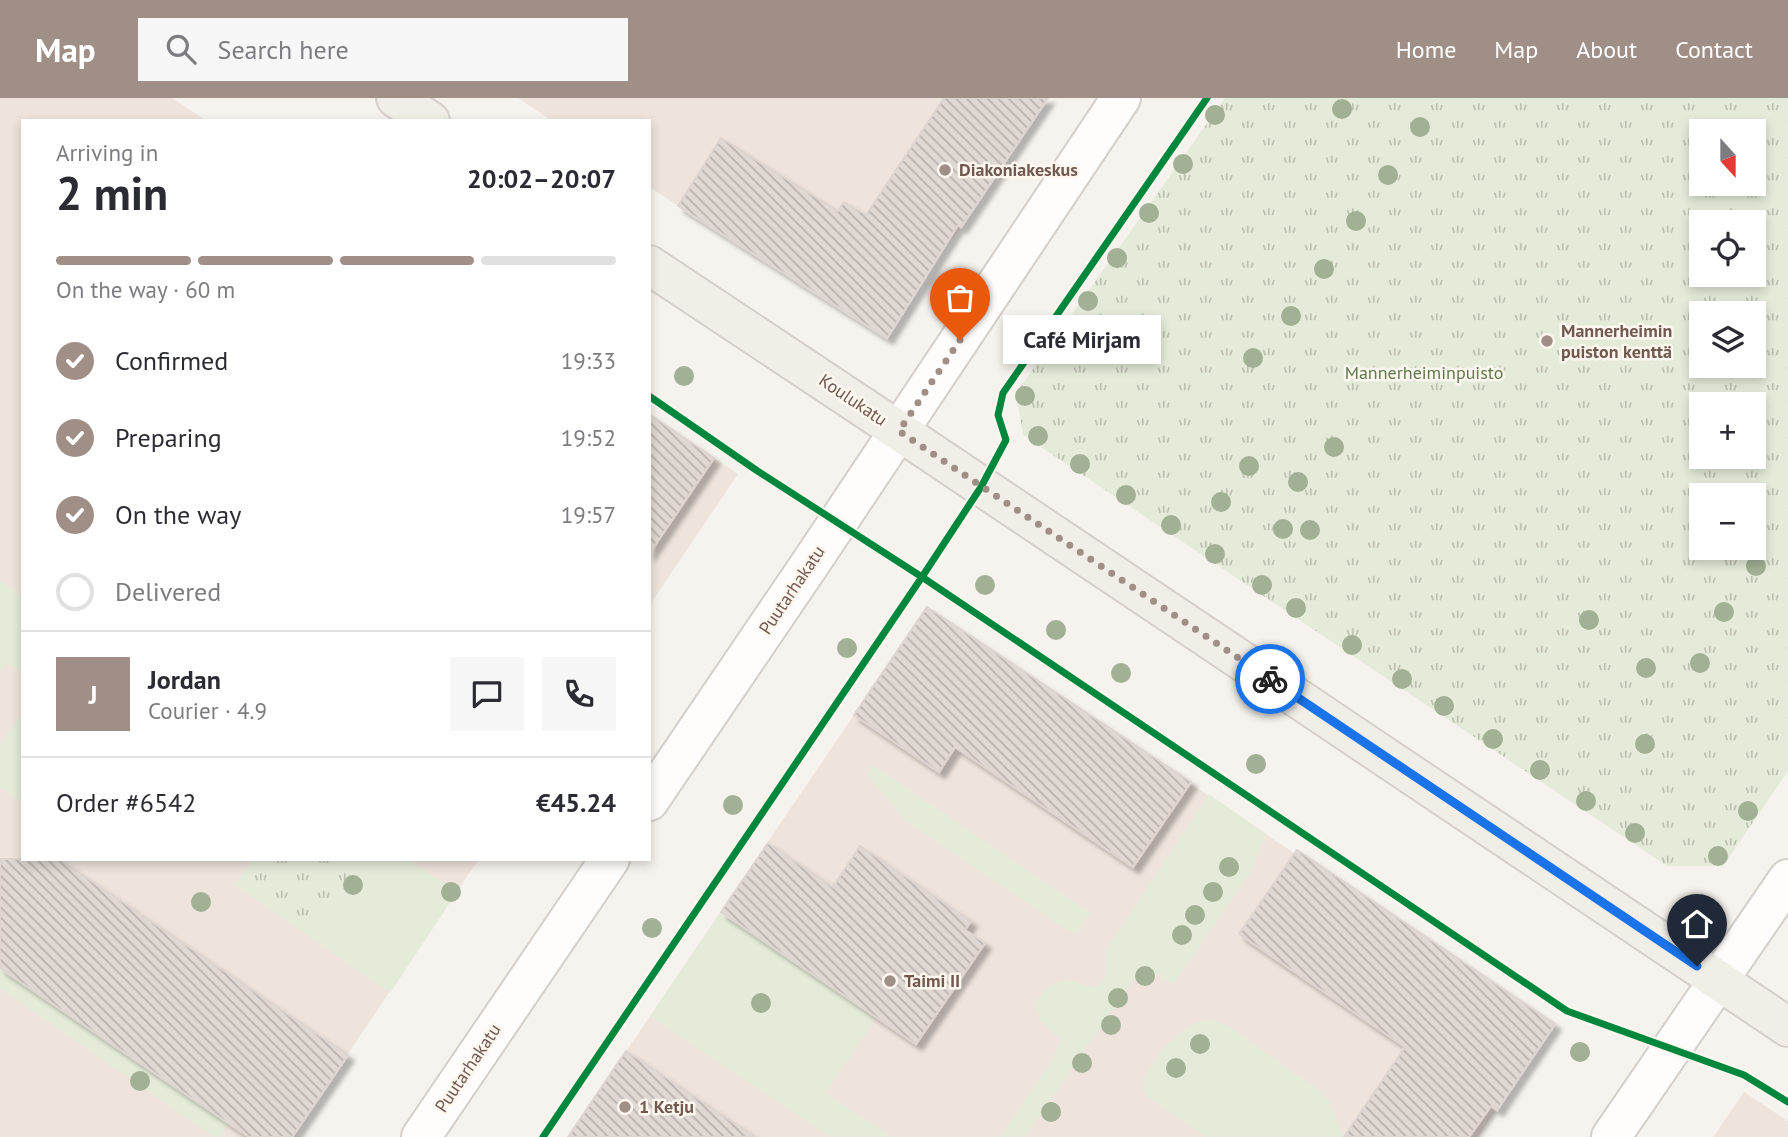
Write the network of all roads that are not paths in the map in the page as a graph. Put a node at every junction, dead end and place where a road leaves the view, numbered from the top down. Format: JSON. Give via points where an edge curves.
{"nodes":[{"id":1,"x":396,"y":98,"type":"edge"},
{"id":2,"x":1121,"y":98,"type":"edge"},
{"id":3,"x":427,"y":119,"type":"edge"},
{"id":4,"x":651,"y":266,"type":"edge"},
{"id":5,"x":899,"y":431,"type":"junction"},
{"id":6,"x":651,"y":798,"type":"edge"},
{"id":7,"x":609,"y":861,"type":"edge"},
{"id":8,"x":1788,"y":879,"type":"edge"},
{"id":9,"x":1718,"y":980,"type":"junction"},
{"id":10,"x":1788,"y":1027,"type":"edge"},
{"id":11,"x":421,"y":1137,"type":"edge"},
{"id":12,"x":1611,"y":1137,"type":"edge"}],
"edges":[{"from":1,"to":3,"type":"main road"},
{"from":2,"to":5,"type":"street","name":"Puutarhakatu"},
{"from":4,"to":5,"type":"main road","name":"Koulukatu"},
{"from":5,"to":6,"type":"street","name":"Puutarhakatu"},
{"from":5,"to":9,"type":"main road","name":"Koulukatu"},
{"from":7,"to":11,"type":"street","name":"Puutarhakatu"},
{"from":8,"to":9,"type":"street"},
{"from":9,"to":10,"type":"main road","name":"Koulukatu"},
{"from":9,"to":12,"type":"street"}]}
